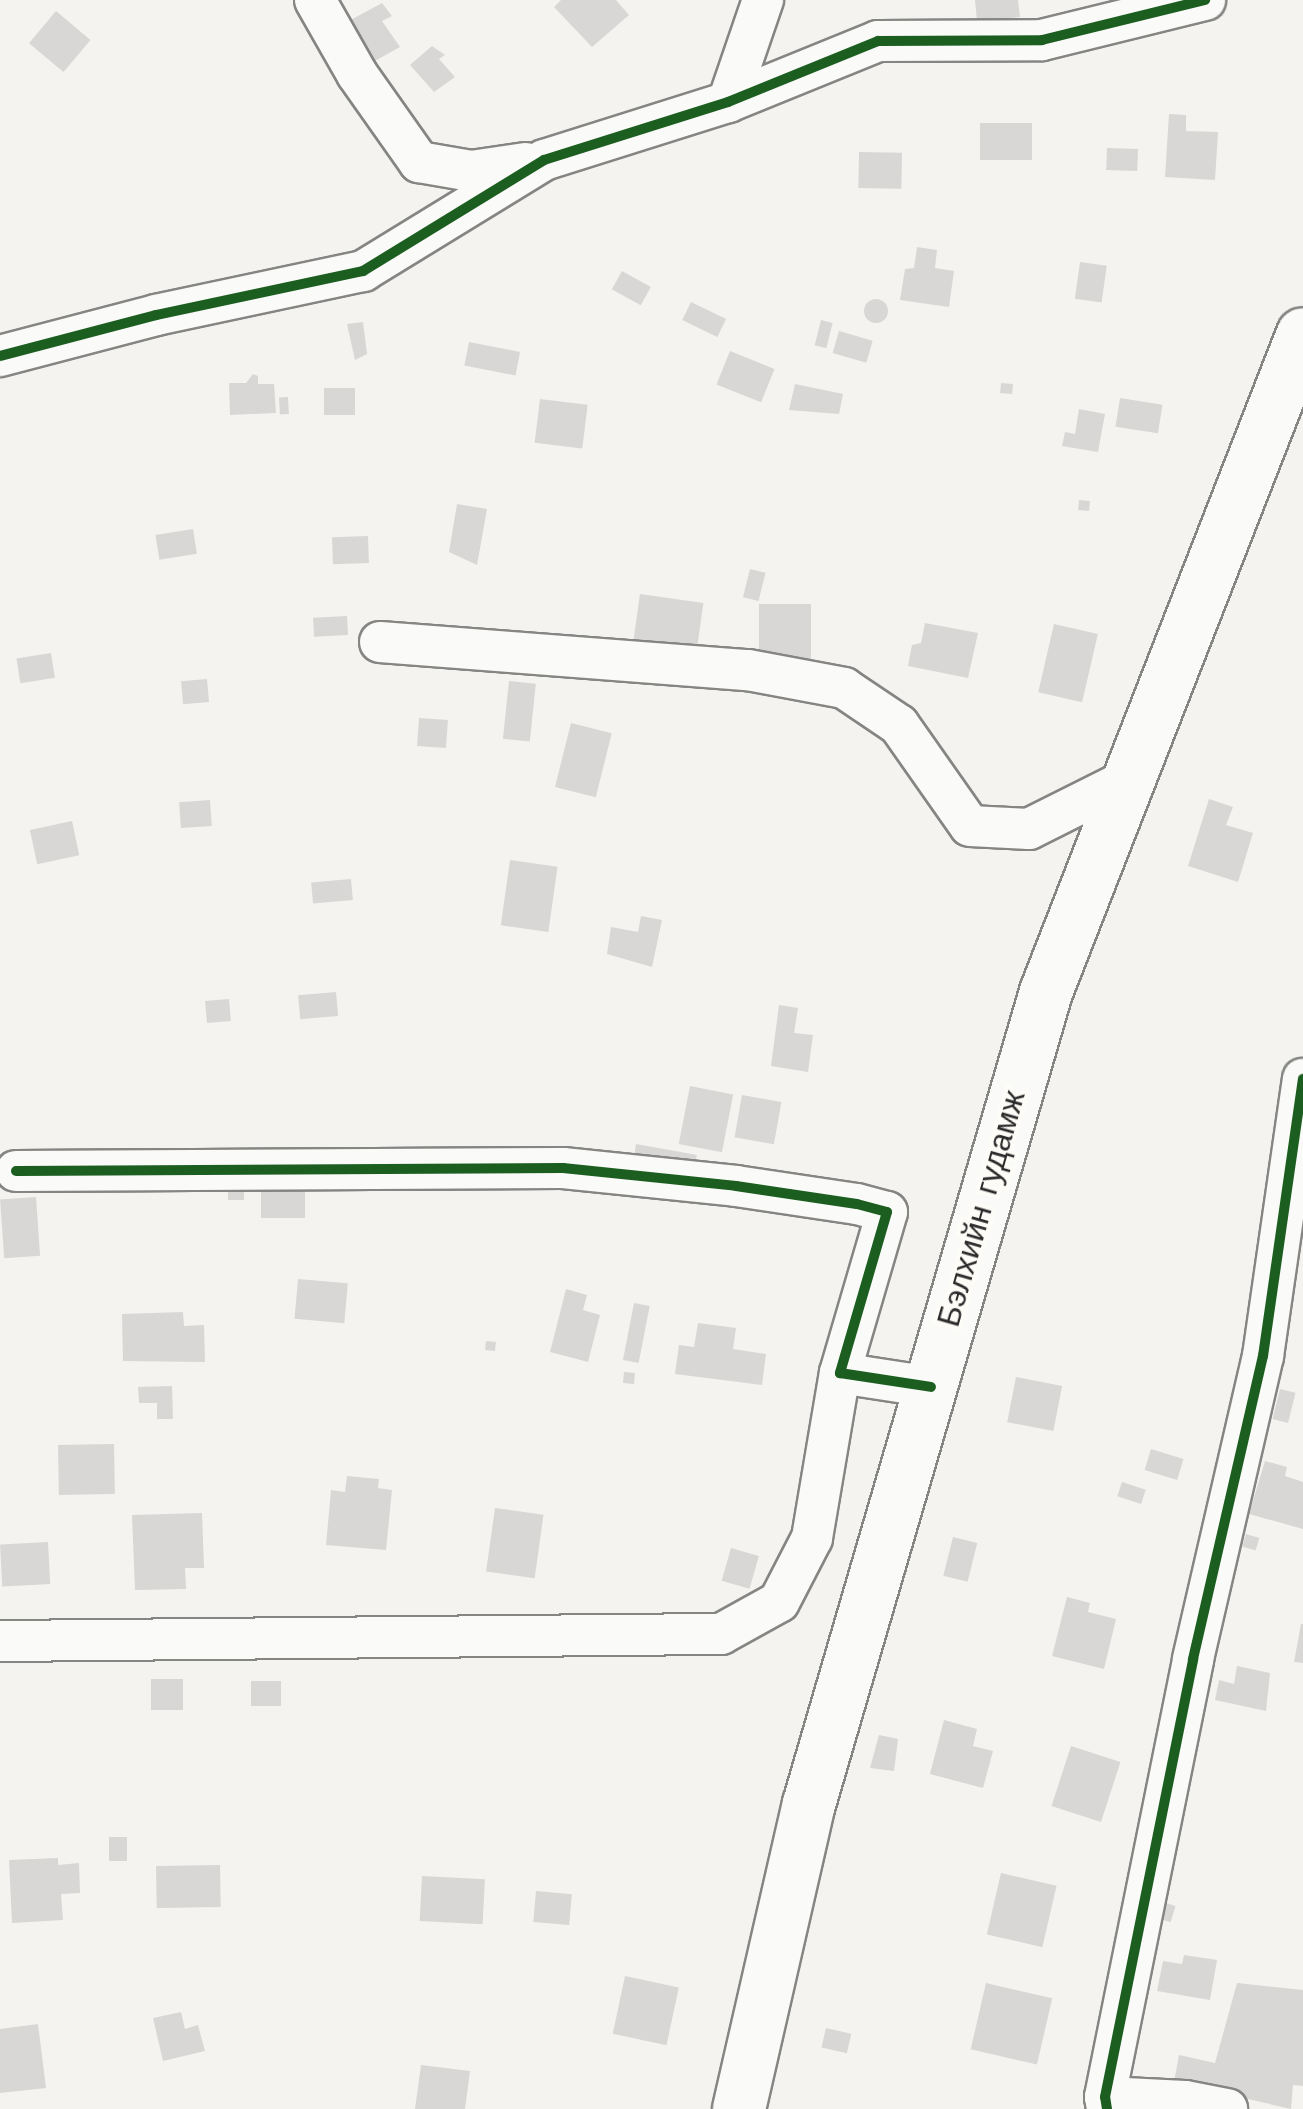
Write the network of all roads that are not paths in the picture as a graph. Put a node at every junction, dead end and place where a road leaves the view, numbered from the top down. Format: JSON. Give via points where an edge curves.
{"nodes":[{"id":1,"x":315,"y":0,"type":"edge"},
{"id":2,"x":763,"y":0,"type":"edge"},
{"id":3,"x":1206,"y":0,"type":"edge"},
{"id":4,"x":728,"y":102,"type":"junction"},
{"id":5,"x":544,"y":160,"type":"junction"},
{"id":6,"x":1303,"y":334,"type":"edge"},
{"id":7,"x":0,"y":356,"type":"edge"},
{"id":8,"x":380,"y":642,"type":"dead end"},
{"id":9,"x":1131,"y":778,"type":"junction"},
{"id":10,"x":1303,"y":1079,"type":"edge"},
{"id":11,"x":16,"y":1170,"type":"dead end"},
{"id":12,"x":840,"y":1373,"type":"junction"},
{"id":13,"x":931,"y":1387,"type":"junction"},
{"id":14,"x":0,"y":1641,"type":"edge"},
{"id":15,"x":1106,"y":2103,"type":"edge"},
{"id":16,"x":739,"y":2109,"type":"edge"},
{"id":17,"x":1227,"y":2109,"type":"edge"}],
"edges":[{"from":1,"to":5,"type":"street","via":[[419,162],[472,171]]},
{"from":2,"to":4,"type":"street"},
{"from":3,"to":4,"type":"street","via":[[1042,40],[878,41]]},
{"from":4,"to":5,"type":"street"},
{"from":5,"to":7,"type":"street","via":[[363,271]]},
{"from":6,"to":9,"type":"main road","name":"Бэлхийн гудамж"},
{"from":8,"to":9,"type":"street","via":[[748,670],[844,688],[899,726],[970,826],[1029,829]]},
{"from":9,"to":13,"type":"main road","name":"Бэлхийн гудамж","via":[[1046,992]]},
{"from":10,"to":15,"type":"street","via":[[1263,1356],[1193,1659]]},
{"from":11,"to":12,"type":"street","via":[[563,1168],[736,1186],[887,1212]]},
{"from":12,"to":13,"type":"street"},
{"from":12,"to":14,"type":"street","via":[[812,1538],[779,1602],[721,1634]]},
{"from":13,"to":16,"type":"main road","name":"Бэлхийн гудамж","via":[[809,1804]]},
{"from":15,"to":17,"type":"street","via":[[1185,2101]]}]}
